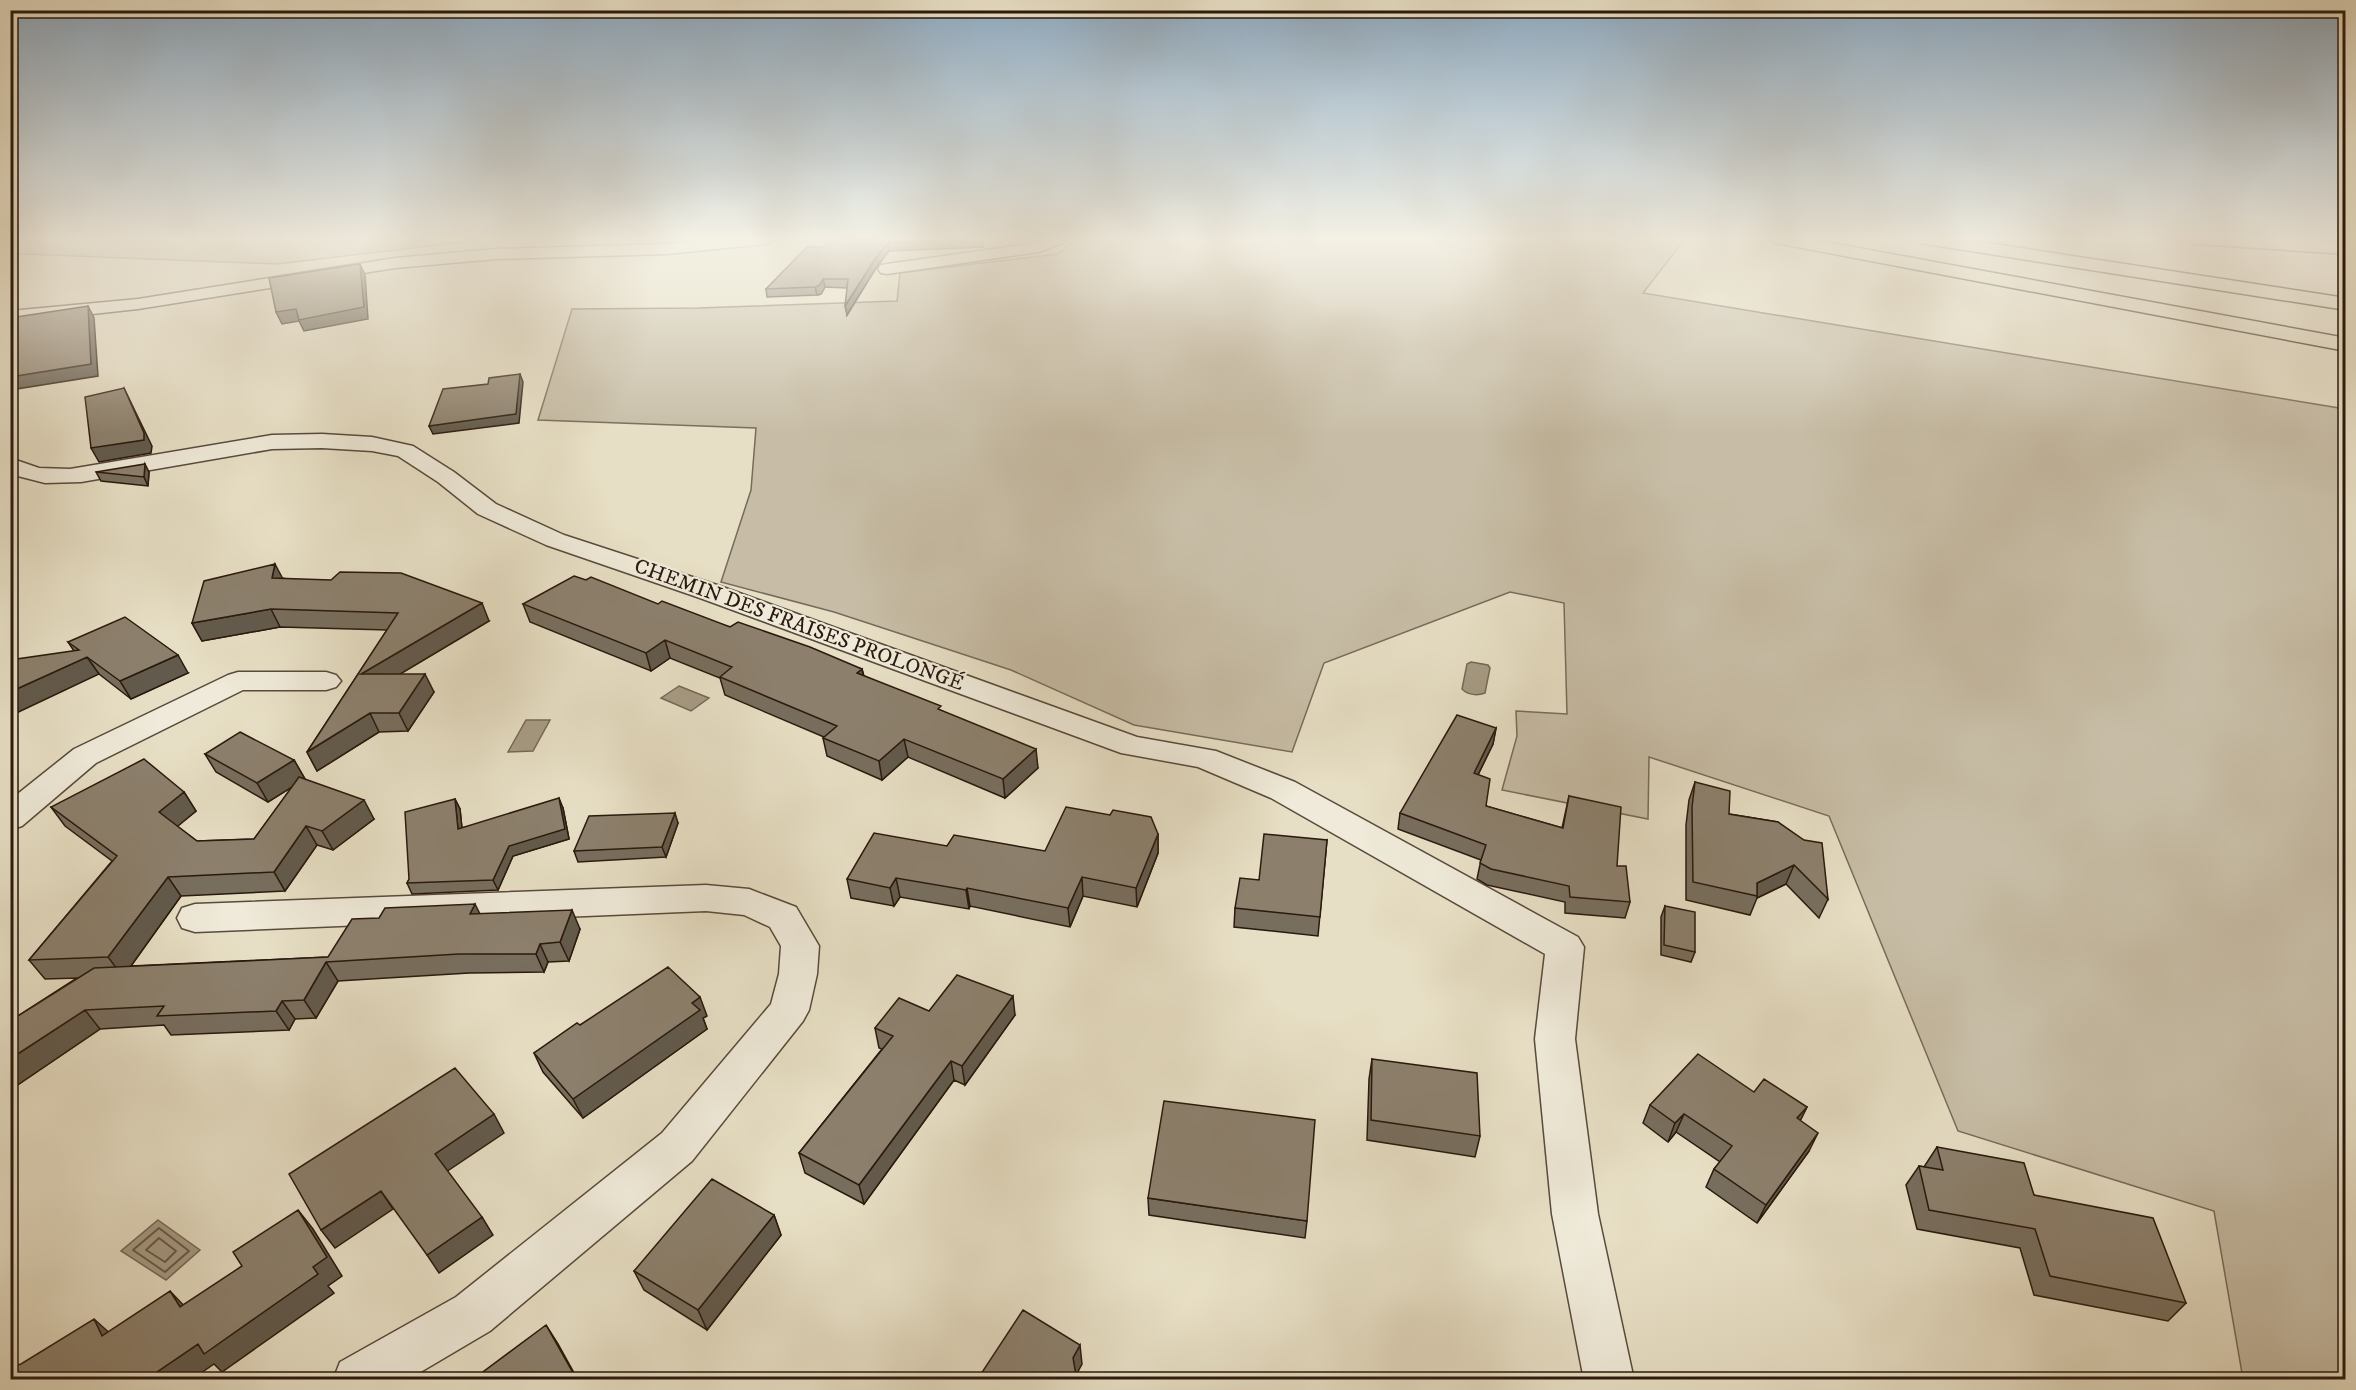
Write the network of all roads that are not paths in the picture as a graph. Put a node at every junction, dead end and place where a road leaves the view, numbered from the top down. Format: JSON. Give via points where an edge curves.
{"nodes":[{"id":1,"x":139,"y":304,"type":"edge"},
{"id":2,"x":2127,"y":304,"type":"edge"},
{"id":3,"x":10,"y":317,"type":"edge"},
{"id":4,"x":2346,"y":345,"type":"edge"},
{"id":5,"x":10,"y":465,"type":"edge"},
{"id":6,"x":326,"y":681,"type":"dead end"},
{"id":7,"x":10,"y":818,"type":"edge"},
{"id":8,"x":195,"y":918,"type":"dead end"},
{"id":9,"x":358,"y":1380,"type":"edge"},
{"id":10,"x":1609,"y":1380,"type":"edge"}],
"edges":[{"from":1,"to":3,"type":"street"},
{"from":2,"to":4,"type":"highway"},
{"from":5,"to":10,"type":"street","name":"CHEMIN DES FRAISES PROLONGÉ","via":[[33,476],[58,477],[272,442],[372,444],[405,451],[487,509],[555,540],[710,592],[1132,746],[1205,758],[1283,790],[1565,947],[1555,1039],[1575,1214]]},
{"from":6,"to":7,"type":"street","via":[[238,681],[85,756]]},
{"from":8,"to":9,"type":"street","via":[[706,898],[749,902],[783,917],[800,946],[789,1010],[677,1147],[473,1314]]}]}
